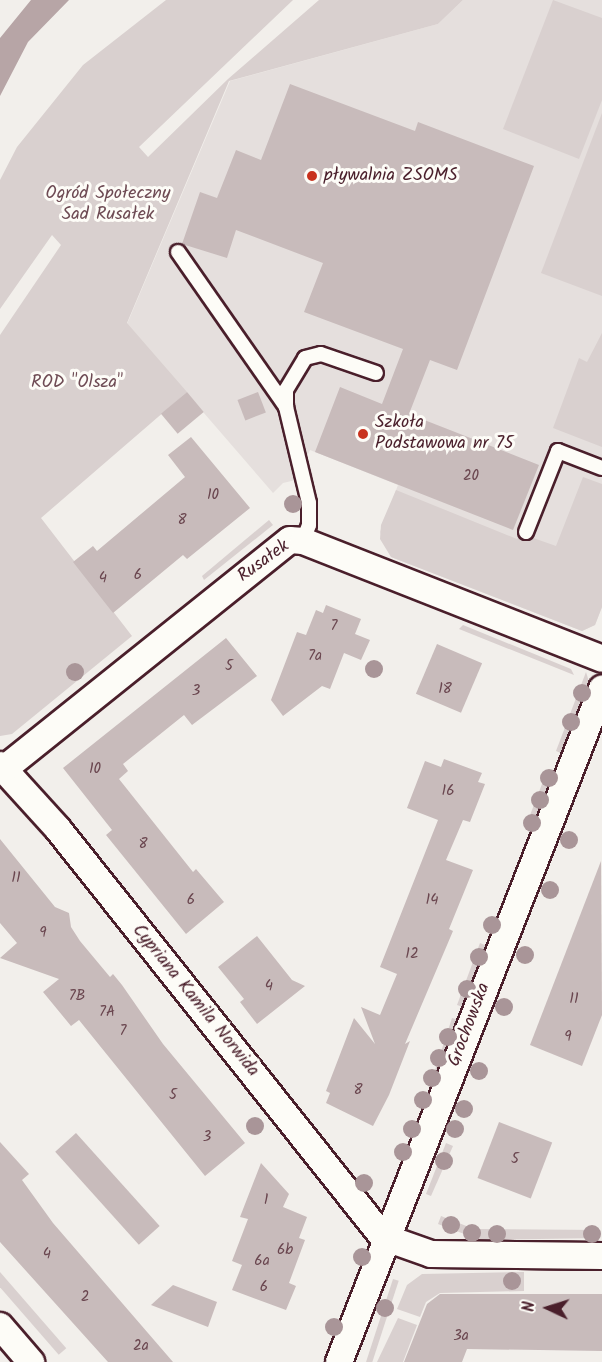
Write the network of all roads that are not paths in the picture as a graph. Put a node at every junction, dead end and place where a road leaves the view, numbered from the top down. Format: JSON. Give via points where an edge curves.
{"nodes":[{"id":1,"x":178,"y":252,"type":"dead end"},
{"id":2,"x":376,"y":373,"type":"dead end"},
{"id":3,"x":286,"y":407,"type":"junction"},
{"id":4,"x":602,"y":468,"type":"edge"},
{"id":5,"x":526,"y":532,"type":"dead end"},
{"id":6,"x":303,"y":541,"type":"junction"},
{"id":7,"x":602,"y":659,"type":"edge"},
{"id":8,"x":602,"y":688,"type":"edge"},
{"id":9,"x":2,"y":767,"type":"edge"},
{"id":10,"x":387,"y":1239,"type":"junction"},
{"id":11,"x":602,"y":1256,"type":"edge"},
{"id":12,"x":0,"y":1326,"type":"edge"},
{"id":13,"x":31,"y":1362,"type":"edge"},
{"id":14,"x":339,"y":1362,"type":"edge"}],
"edges":[{"from":1,"to":3,"type":"lane"},
{"from":2,"to":3,"type":"lane","via":[[321,354],[305,358],[286,390]]},
{"from":3,"to":6,"type":"lane","via":[[309,503],[309,525]]},
{"from":4,"to":5,"type":"lane","via":[[558,452]]},
{"from":6,"to":7,"type":"street","name":"Rusałek"},
{"from":6,"to":9,"type":"street","name":"Rusałek","via":[[284,544]]},
{"from":8,"to":10,"type":"street","name":"Grochowska"},
{"from":9,"to":10,"type":"street","name":"Cypriana Kamila Norwida","via":[[58,829],[349,1193],[367,1221]]},
{"from":10,"to":11,"type":"street","via":[[431,1254]]},
{"from":10,"to":14,"type":"street","name":"Grochowska"},
{"from":12,"to":13,"type":"street"}]}
